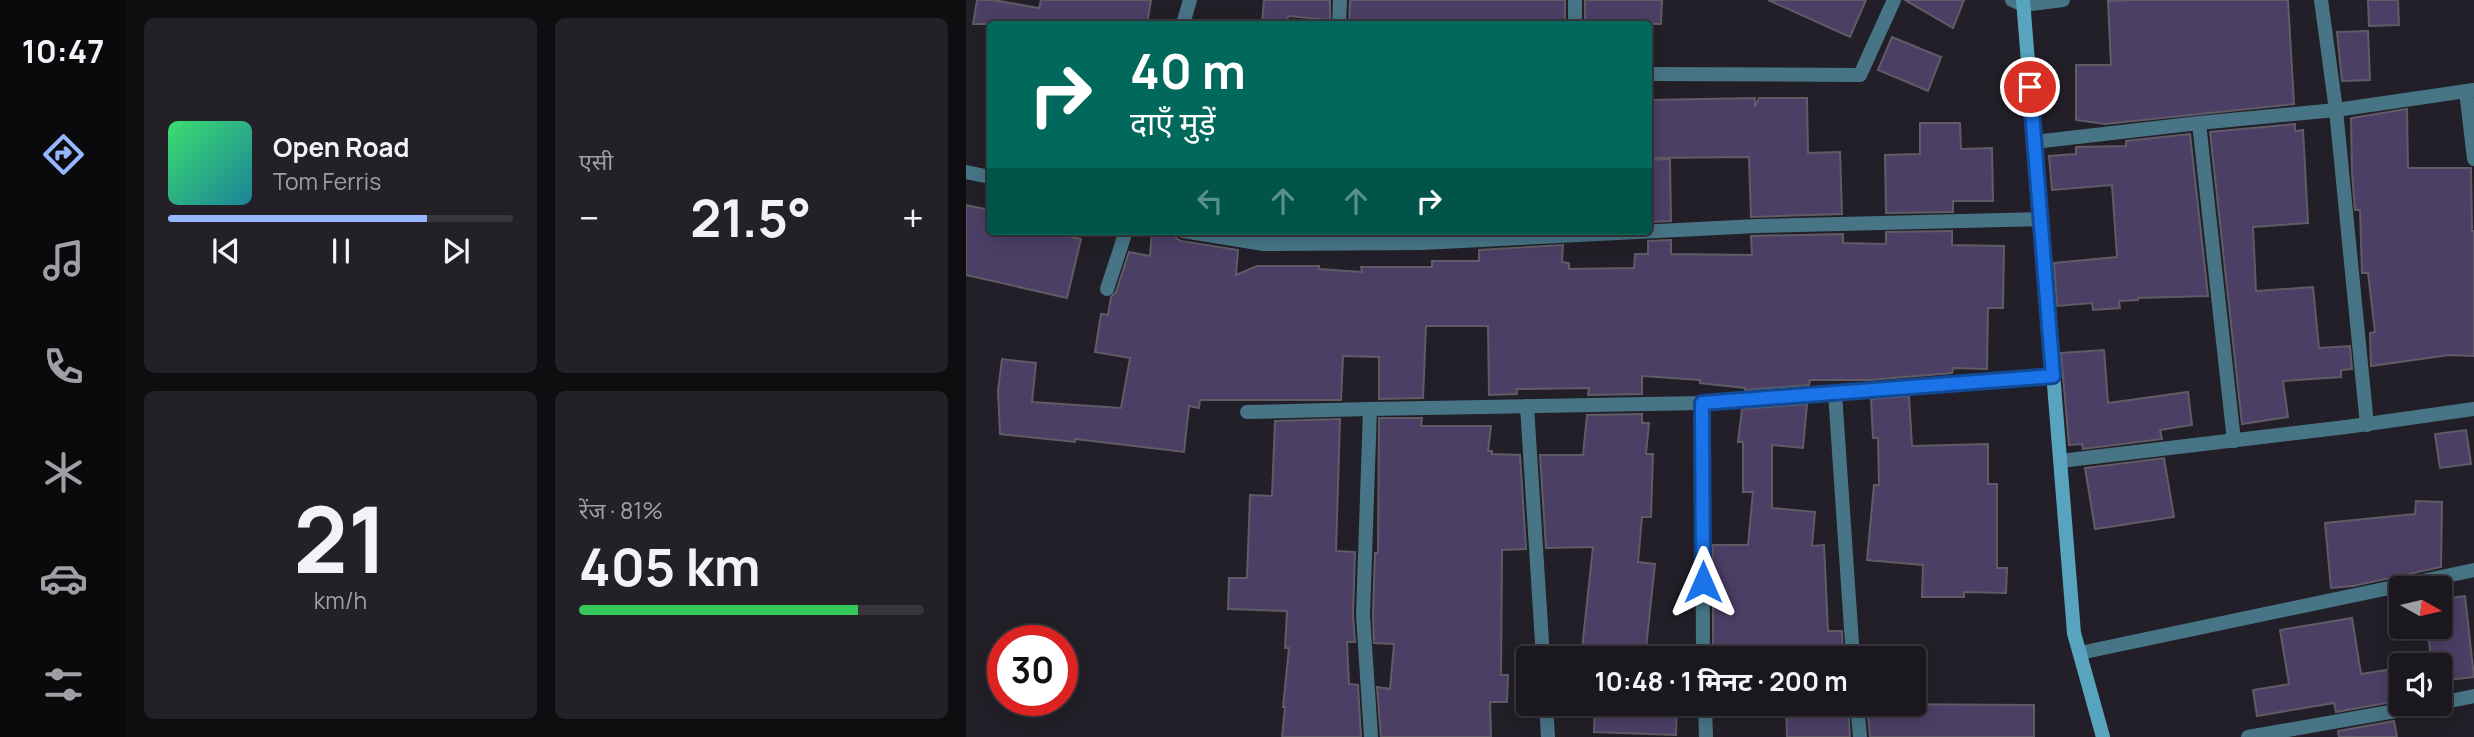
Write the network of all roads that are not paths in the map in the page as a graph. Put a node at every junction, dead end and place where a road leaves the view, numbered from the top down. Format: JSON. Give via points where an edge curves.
{"nodes":[{"id":1,"x":1190,"y":0,"type":"edge"},
{"id":2,"x":1340,"y":0,"type":"edge"},
{"id":3,"x":1575,"y":0,"type":"edge"},
{"id":4,"x":1894,"y":0,"type":"edge"},
{"id":5,"x":2063,"y":0,"type":"edge"},
{"id":6,"x":2321,"y":0,"type":"edge"},
{"id":7,"x":2019,"y":2,"type":"edge"},
{"id":8,"x":1185,"y":21,"type":"edge"},
{"id":9,"x":1339,"y":21,"type":"edge"},
{"id":10,"x":1575,"y":21,"type":"edge"},
{"id":11,"x":1652,"y":74,"type":"edge"},
{"id":12,"x":2470,"y":91,"type":"edge"},
{"id":13,"x":2336,"y":110,"type":"junction"},
{"id":14,"x":2199,"y":123,"type":"junction"},
{"id":15,"x":2034,"y":142,"type":"junction"},
{"id":16,"x":2474,"y":159,"type":"edge"},
{"id":17,"x":966,"y":172,"type":"edge"},
{"id":18,"x":987,"y":176,"type":"edge"},
{"id":19,"x":2040,"y":219,"type":"junction"},
{"id":20,"x":1652,"y":231,"type":"edge"},
{"id":21,"x":1124,"y":235,"type":"edge"},
{"id":22,"x":1208,"y":235,"type":"edge"},
{"id":23,"x":1580,"y":235,"type":"edge"},
{"id":24,"x":1328,"y":237,"type":"edge"},
{"id":25,"x":1107,"y":289,"type":"dead end"},
{"id":26,"x":2053,"y":376,"type":"junction"},
{"id":27,"x":1835,"y":393,"type":"junction"},
{"id":28,"x":1702,"y":403,"type":"junction"},
{"id":29,"x":1527,"y":406,"type":"junction"},
{"id":30,"x":1370,"y":409,"type":"junction"},
{"id":31,"x":2474,"y":409,"type":"edge"},
{"id":32,"x":1247,"y":412,"type":"dead end"},
{"id":33,"x":2367,"y":425,"type":"junction"},
{"id":34,"x":2234,"y":441,"type":"junction"},
{"id":35,"x":2060,"y":461,"type":"junction"},
{"id":36,"x":2474,"y":570,"type":"edge"},
{"id":37,"x":1542,"y":646,"type":"edge"},
{"id":38,"x":1703,"y":646,"type":"edge"},
{"id":39,"x":1852,"y":646,"type":"edge"},
{"id":40,"x":2080,"y":653,"type":"junction"},
{"id":41,"x":2474,"y":696,"type":"edge"},
{"id":42,"x":2452,"y":700,"type":"edge"},
{"id":43,"x":2389,"y":712,"type":"edge"},
{"id":44,"x":1547,"y":716,"type":"edge"},
{"id":45,"x":1705,"y":716,"type":"edge"},
{"id":46,"x":1858,"y":716,"type":"edge"},
{"id":47,"x":1371,"y":737,"type":"edge"},
{"id":48,"x":1548,"y":737,"type":"edge"},
{"id":49,"x":1706,"y":737,"type":"edge"},
{"id":50,"x":1860,"y":737,"type":"edge"},
{"id":51,"x":2103,"y":737,"type":"edge"},
{"id":52,"x":2248,"y":737,"type":"edge"}],
"edges":[{"from":1,"to":8,"type":"street"},
{"from":2,"to":9,"type":"street"},
{"from":3,"to":10,"type":"street"},
{"from":4,"to":11,"type":"street","via":[[1860,75]]},
{"from":5,"to":7,"type":"street"},
{"from":6,"to":13,"type":"street"},
{"from":7,"to":15,"type":"street"},
{"from":12,"to":13,"type":"street"},
{"from":12,"to":16,"type":"street"},
{"from":13,"to":14,"type":"street"},
{"from":13,"to":33,"type":"street"},
{"from":14,"to":15,"type":"street"},
{"from":14,"to":34,"type":"street"},
{"from":15,"to":19,"type":"street"},
{"from":17,"to":18,"type":"street"},
{"from":19,"to":20,"type":"street"},
{"from":19,"to":26,"type":"street"},
{"from":21,"to":25,"type":"street"},
{"from":22,"to":24,"type":"street","via":[[1264,244]]},
{"from":23,"to":24,"type":"street","via":[[1422,243]]},
{"from":26,"to":27,"type":"street"},
{"from":26,"to":35,"type":"street"},
{"from":27,"to":28,"type":"street"},
{"from":27,"to":39,"type":"street"},
{"from":28,"to":29,"type":"street"},
{"from":28,"to":38,"type":"street"},
{"from":29,"to":30,"type":"street"},
{"from":29,"to":37,"type":"street"},
{"from":30,"to":32,"type":"street"},
{"from":30,"to":47,"type":"street","via":[[1363,615]]},
{"from":31,"to":33,"type":"street"},
{"from":33,"to":34,"type":"street"},
{"from":34,"to":35,"type":"street"},
{"from":35,"to":40,"type":"street","via":[[2074,633]]},
{"from":36,"to":40,"type":"street"},
{"from":40,"to":51,"type":"street"},
{"from":41,"to":42,"type":"street"},
{"from":43,"to":52,"type":"street"},
{"from":44,"to":48,"type":"street"},
{"from":45,"to":49,"type":"street"},
{"from":46,"to":50,"type":"street"}]}
